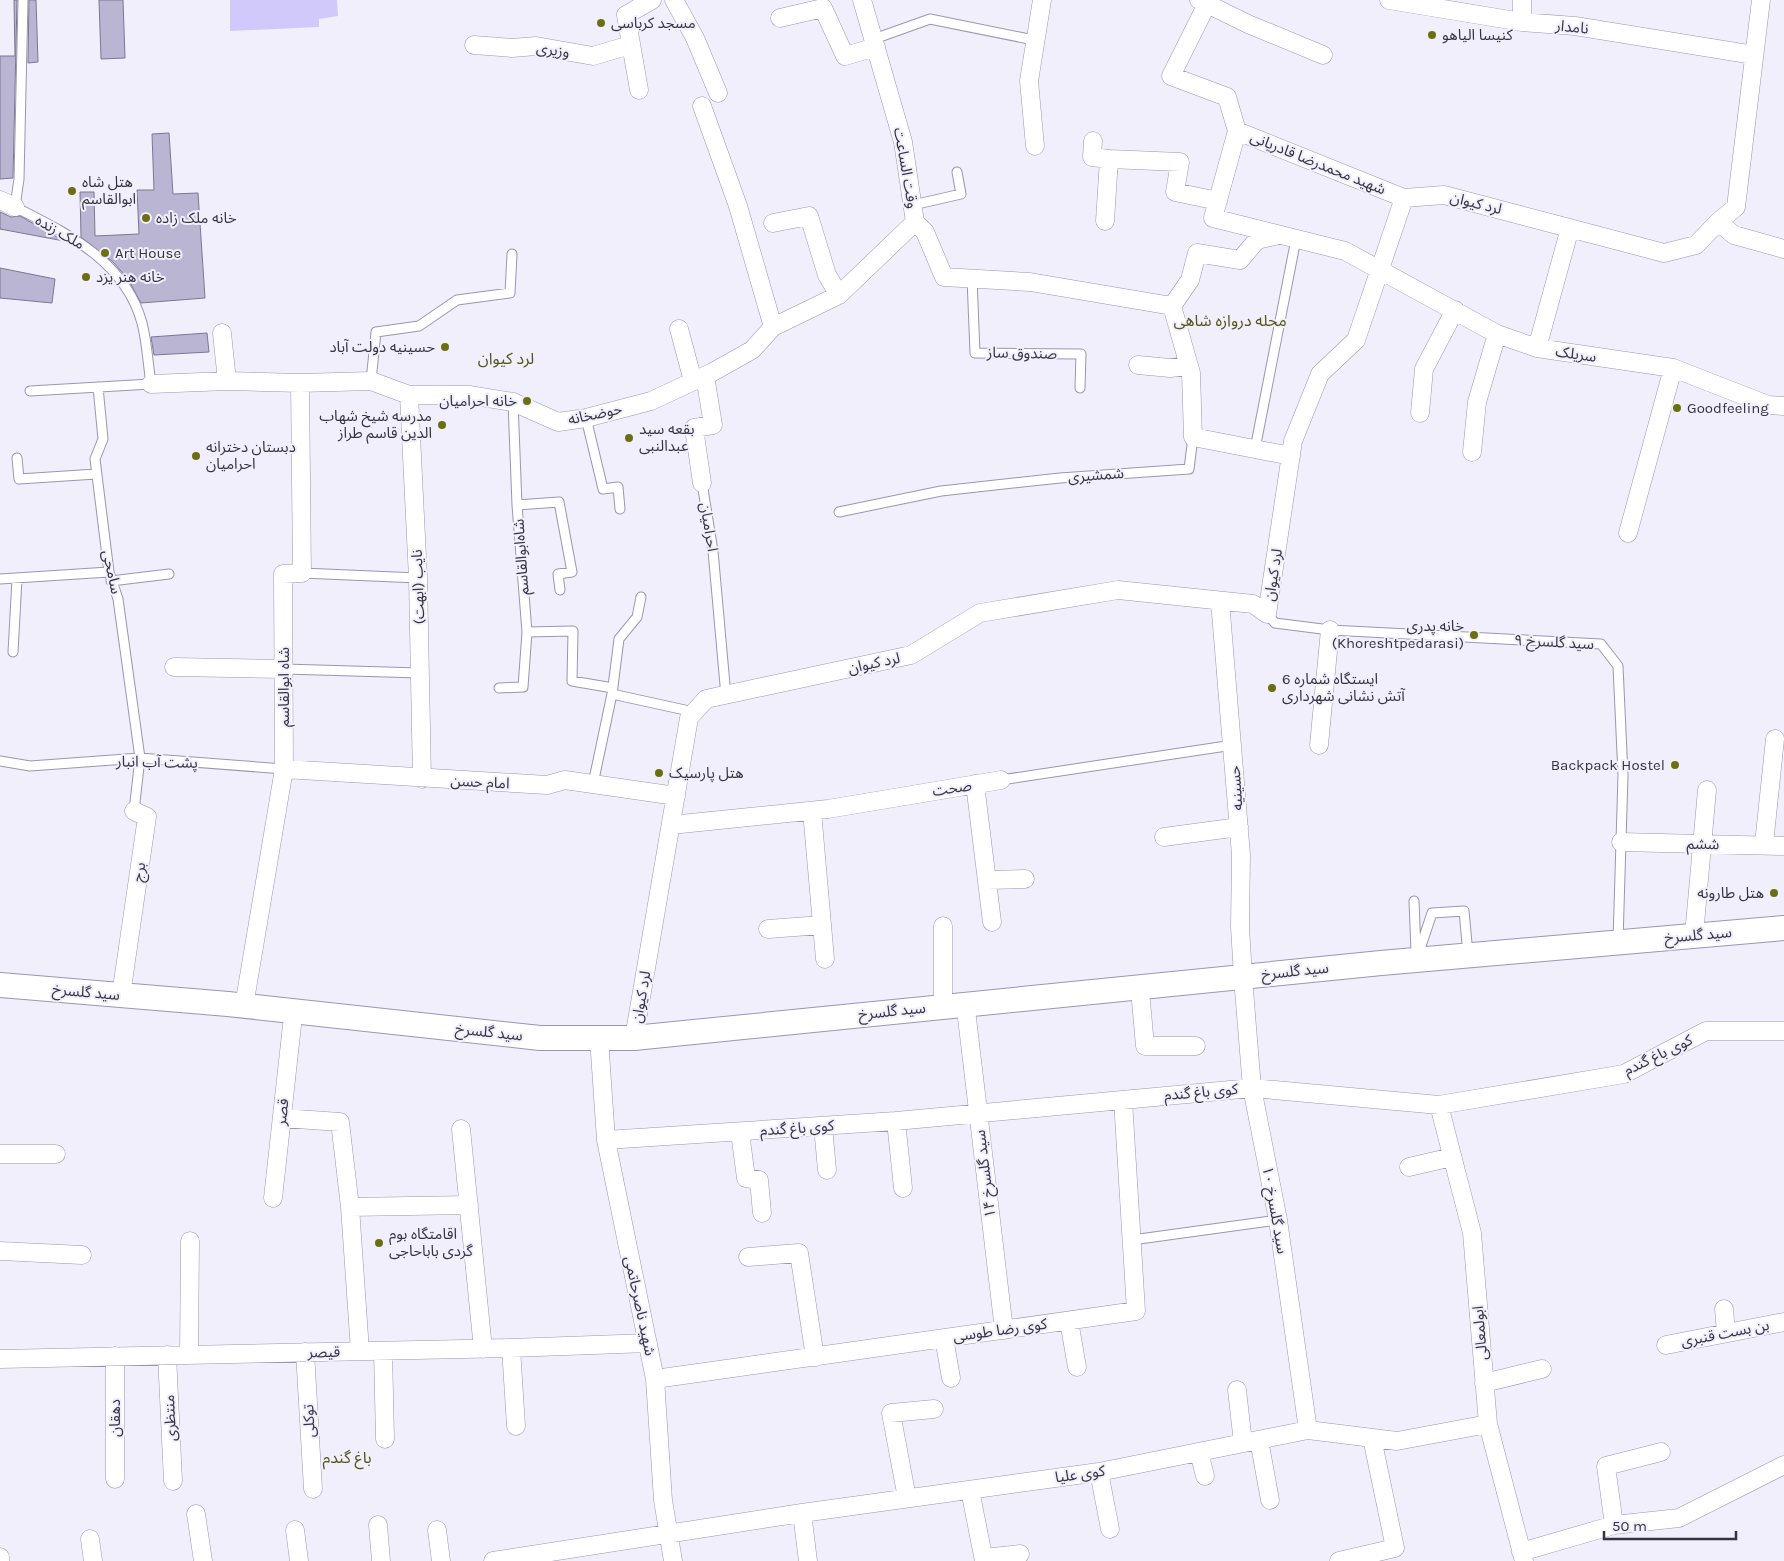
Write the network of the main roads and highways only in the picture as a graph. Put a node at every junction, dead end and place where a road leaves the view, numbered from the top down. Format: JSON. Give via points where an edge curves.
{"nodes":[{"id":1,"x":1784,"y":928,"type":"edge"},
{"id":2,"x":1784,"y":942,"type":"edge"},
{"id":3,"x":1469,"y":963,"type":"junction"},
{"id":4,"x":1244,"y":983,"type":"junction"},
{"id":5,"x":0,"y":985,"type":"edge"},
{"id":6,"x":0,"y":999,"type":"edge"},
{"id":7,"x":633,"y":1044,"type":"junction"},
{"id":8,"x":599,"y":1045,"type":"junction"}],
"edges":[{"from":1,"to":3,"type":"main road","name":"سید گلسرخ","via":[[1618,942]]},
{"from":2,"to":3,"type":"main road","name":"سید گلسرخ"},
{"from":3,"to":4,"type":"main road","name":"سید گلسرخ"},
{"from":4,"to":7,"type":"main road","name":"سید گلسرخ","via":[[942,1005]]},
{"from":4,"to":7,"type":"main road","name":"سید گلسرخ","via":[[1141,1001]]},
{"from":5,"to":8,"type":"main road","name":"سید گلسرخ","via":[[244,1006]]},
{"from":6,"to":8,"type":"main road","name":"سید گلسرخ","via":[[292,1025],[539,1052]]},
{"from":7,"to":8,"type":"main road","name":"سید گلسرخ"}]}
